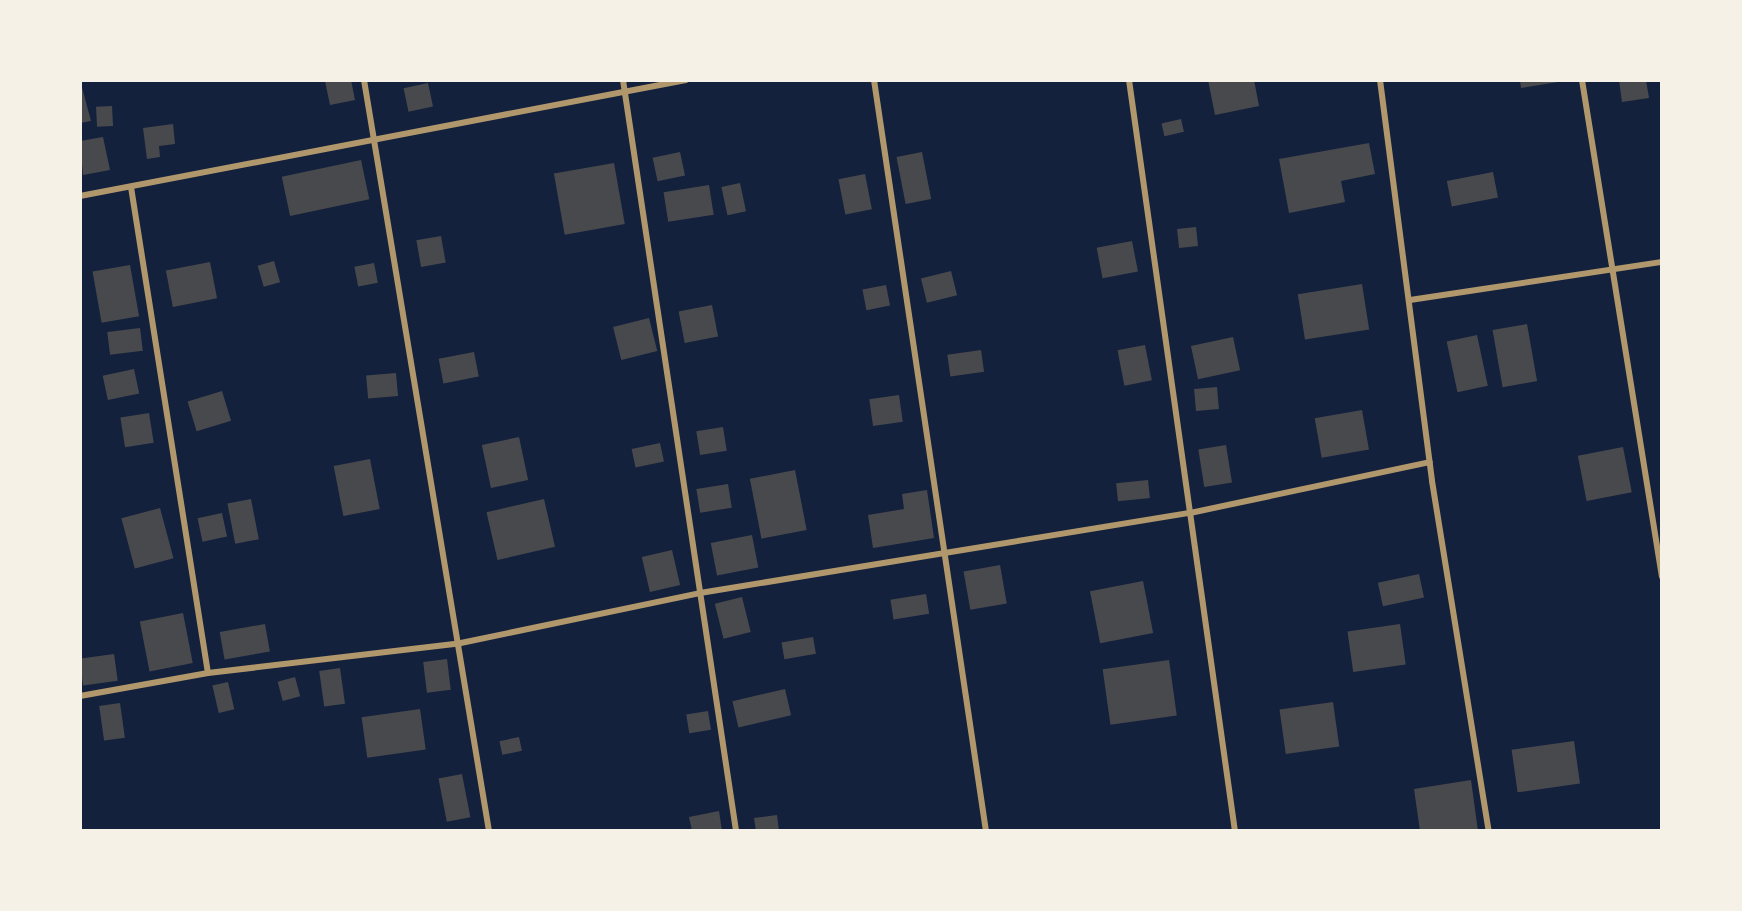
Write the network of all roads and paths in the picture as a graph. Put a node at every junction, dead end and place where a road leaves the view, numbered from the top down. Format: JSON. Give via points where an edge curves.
{"nodes":[{"id":1,"x":364,"y":80,"type":"edge"},
{"id":2,"x":623,"y":80,"type":"edge"},
{"id":3,"x":686,"y":80,"type":"edge"},
{"id":4,"x":874,"y":80,"type":"edge"},
{"id":5,"x":1129,"y":80,"type":"edge"},
{"id":6,"x":1380,"y":80,"type":"edge"},
{"id":7,"x":1582,"y":80,"type":"edge"},
{"id":8,"x":625,"y":94,"type":"junction"},
{"id":9,"x":373,"y":142,"type":"junction"},
{"id":10,"x":131,"y":187,"type":"junction"},
{"id":11,"x":80,"y":196,"type":"edge"},
{"id":12,"x":1662,"y":262,"type":"edge"},
{"id":13,"x":1614,"y":271,"type":"junction"},
{"id":14,"x":1410,"y":300,"type":"junction"},
{"id":15,"x":1430,"y":462,"type":"junction"},
{"id":16,"x":1190,"y":513,"type":"junction"},
{"id":17,"x":947,"y":555,"type":"junction"},
{"id":18,"x":1662,"y":577,"type":"edge"},
{"id":19,"x":700,"y":593,"type":"junction"},
{"id":20,"x":456,"y":644,"type":"junction"},
{"id":21,"x":208,"y":673,"type":"junction"},
{"id":22,"x":80,"y":696,"type":"edge"},
{"id":23,"x":489,"y":831,"type":"edge"},
{"id":24,"x":736,"y":831,"type":"edge"},
{"id":25,"x":986,"y":831,"type":"edge"},
{"id":26,"x":1235,"y":831,"type":"edge"},
{"id":27,"x":1489,"y":831,"type":"edge"}],
"edges":[{"from":1,"to":9,"type":"lane"},
{"from":2,"to":8,"type":"lane"},
{"from":3,"to":8,"type":"lane"},
{"from":4,"to":17,"type":"lane"},
{"from":5,"to":16,"type":"lane"},
{"from":6,"to":14,"type":"lane"},
{"from":7,"to":13,"type":"lane"},
{"from":8,"to":9,"type":"lane"},
{"from":8,"to":19,"type":"lane"},
{"from":9,"to":10,"type":"lane"},
{"from":9,"to":20,"type":"lane"},
{"from":10,"to":11,"type":"lane"},
{"from":10,"to":21,"type":"lane"},
{"from":12,"to":13,"type":"lane"},
{"from":13,"to":14,"type":"lane"},
{"from":13,"to":18,"type":"lane"},
{"from":14,"to":15,"type":"lane"},
{"from":15,"to":16,"type":"lane"},
{"from":15,"to":27,"type":"lane"},
{"from":16,"to":17,"type":"lane"},
{"from":16,"to":26,"type":"lane"},
{"from":17,"to":19,"type":"lane"},
{"from":17,"to":25,"type":"lane"},
{"from":19,"to":20,"type":"lane"},
{"from":19,"to":24,"type":"lane"},
{"from":20,"to":21,"type":"lane"},
{"from":20,"to":23,"type":"lane"},
{"from":21,"to":22,"type":"lane"}]}
